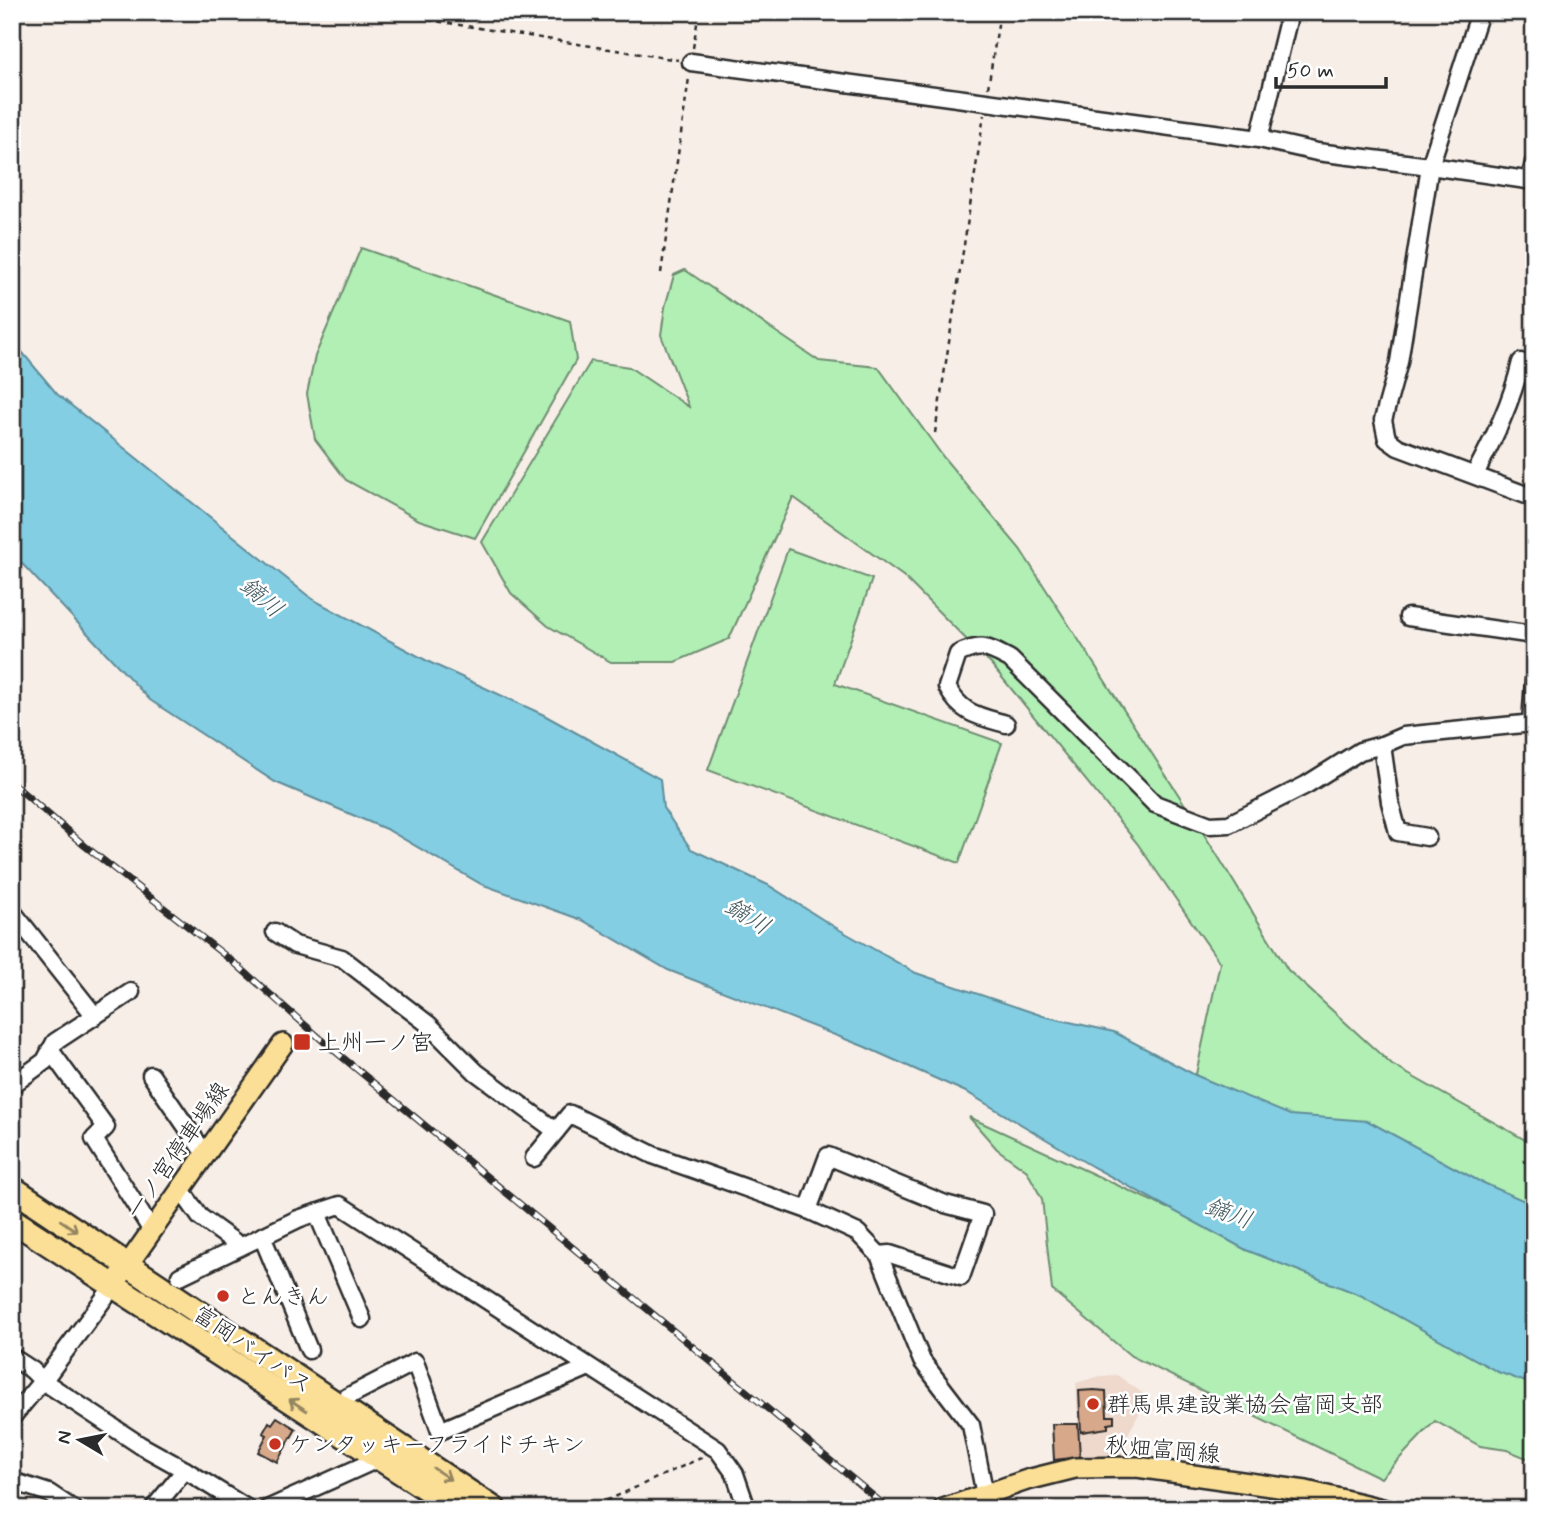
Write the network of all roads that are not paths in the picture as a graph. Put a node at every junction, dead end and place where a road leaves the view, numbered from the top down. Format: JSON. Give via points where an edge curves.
{"nodes":[{"id":1,"x":1290,"y":12,"type":"edge"},
{"id":2,"x":1480,"y":12,"type":"edge"},
{"id":3,"x":691,"y":62,"type":"road end"},
{"id":4,"x":1259,"y":139,"type":"junction"},
{"id":5,"x":1534,"y":162,"type":"edge"},
{"id":6,"x":1430,"y":166,"type":"junction"},
{"id":7,"x":1532,"y":181,"type":"edge"},
{"id":8,"x":1521,"y":362,"type":"dead end"},
{"id":9,"x":1475,"y":474,"type":"junction"},
{"id":10,"x":1534,"y":498,"type":"edge"},
{"id":11,"x":1408,"y":617,"type":"dead end"},
{"id":12,"x":1534,"y":635,"type":"edge"},
{"id":13,"x":1534,"y":680,"type":"edge"},
{"id":14,"x":1532,"y":723,"type":"edge"},
{"id":15,"x":1006,"y":724,"type":"dead end"},
{"id":16,"x":1382,"y":746,"type":"junction"},
{"id":17,"x":1427,"y":837,"type":"dead end"},
{"id":18,"x":12,"y":911,"type":"edge"},
{"id":19,"x":275,"y":932,"type":"dead end"},
{"id":20,"x":131,"y":992,"type":"dead end"},
{"id":21,"x":95,"y":1016,"type":"junction"},
{"id":22,"x":283,"y":1044,"type":"dead end"},
{"id":23,"x":50,"y":1051,"type":"junction"},
{"id":24,"x":151,"y":1075,"type":"dead end"},
{"id":25,"x":12,"y":1085,"type":"edge"},
{"id":26,"x":556,"y":1130,"type":"junction"},
{"id":27,"x":205,"y":1154,"type":"junction"},
{"id":28,"x":534,"y":1157,"type":"dead end"},
{"id":29,"x":12,"y":1188,"type":"edge"},
{"id":30,"x":181,"y":1190,"type":"junction"},
{"id":31,"x":808,"y":1210,"type":"junction"},
{"id":32,"x":317,"y":1213,"type":"junction"},
{"id":33,"x":12,"y":1220,"type":"edge"},
{"id":34,"x":152,"y":1231,"type":"junction"},
{"id":35,"x":262,"y":1236,"type":"junction"},
{"id":36,"x":240,"y":1246,"type":"junction"},
{"id":37,"x":879,"y":1255,"type":"junction"},
{"id":38,"x":127,"y":1265,"type":"junction"},
{"id":39,"x":180,"y":1276,"type":"dead end"},
{"id":40,"x":114,"y":1286,"type":"junction"},
{"id":41,"x":362,"y":1319,"type":"dead end"},
{"id":42,"x":309,"y":1350,"type":"dead end"},
{"id":43,"x":12,"y":1357,"type":"edge"},
{"id":44,"x":589,"y":1367,"type":"junction"},
{"id":45,"x":43,"y":1381,"type":"junction"},
{"id":46,"x":346,"y":1396,"type":"dead end"},
{"id":47,"x":12,"y":1417,"type":"edge"},
{"id":48,"x":380,"y":1458,"type":"junction"},
{"id":49,"x":185,"y":1470,"type":"junction"},
{"id":50,"x":12,"y":1480,"type":"edge"},
{"id":51,"x":985,"y":1494,"type":"junction"},
{"id":52,"x":1307,"y":1500,"type":"edge"},
{"id":53,"x":73,"y":1509,"type":"edge"},
{"id":54,"x":153,"y":1509,"type":"edge"},
{"id":55,"x":248,"y":1509,"type":"edge"},
{"id":56,"x":267,"y":1509,"type":"edge"},
{"id":57,"x":458,"y":1509,"type":"edge"},
{"id":58,"x":494,"y":1509,"type":"edge"},
{"id":59,"x":747,"y":1509,"type":"edge"},
{"id":60,"x":943,"y":1509,"type":"edge"},
{"id":61,"x":1382,"y":1509,"type":"edge"}],
"edges":[{"from":1,"to":4,"type":"street"},
{"from":2,"to":6,"type":"street"},
{"from":3,"to":4,"type":"street"},
{"from":4,"to":6,"type":"street","via":[[1317,152]]},
{"from":5,"to":7,"type":"street"},
{"from":6,"to":7,"type":"street"},
{"from":6,"to":9,"type":"street","via":[[1399,362],[1383,420],[1387,439],[1398,447]]},
{"from":8,"to":9,"type":"street","via":[[1515,389]]},
{"from":9,"to":10,"type":"street"},
{"from":11,"to":12,"type":"street"},
{"from":13,"to":14,"type":"street"},
{"from":14,"to":16,"type":"street","via":[[1403,736]]},
{"from":15,"to":16,"type":"street","via":[[970,713],[954,700],[947,687],[958,654],[986,646],[1010,659],[1155,804],[1210,825],[1229,824],[1360,751]]},
{"from":16,"to":17,"type":"street","via":[[1398,832]]},
{"from":18,"to":21,"type":"street"},
{"from":19,"to":26,"type":"street","via":[[295,945],[342,958],[428,1024],[476,1072]]},
{"from":20,"to":21,"type":"street"},
{"from":21,"to":23,"type":"street","via":[[55,1042]]},
{"from":22,"to":27,"type":"main road","name":"一ノ宮停車場線"},
{"from":23,"to":25,"type":"street","via":[[45,1061]]},
{"from":23,"to":34,"type":"street","via":[[106,1128],[94,1139]]},
{"from":24,"to":27,"type":"street"},
{"from":26,"to":28,"type":"street"},
{"from":26,"to":31,"type":"street","via":[[570,1114],[653,1155]]},
{"from":27,"to":30,"type":"main road","name":"一ノ宮停車場線"},
{"from":29,"to":38,"type":"highway","name":"富岡バイパス","one_way":true},
{"from":30,"to":34,"type":"main road","name":"一ノ宮停車場線"},
{"from":30,"to":36,"type":"street","via":[[200,1217]]},
{"from":31,"to":37,"type":"street","via":[[858,1233]]},
{"from":31,"to":37,"type":"street","via":[[828,1156],[945,1204],[983,1213],[961,1277],[890,1254]]},
{"from":32,"to":35,"type":"street"},
{"from":32,"to":41,"type":"street"},
{"from":32,"to":44,"type":"street","via":[[340,1205]]},
{"from":33,"to":40,"type":"highway","name":"富岡バイパス"},
{"from":34,"to":38,"type":"main road","name":"一ノ宮停車場線"},
{"from":35,"to":36,"type":"street"},
{"from":35,"to":42,"type":"street"},
{"from":36,"to":39,"type":"street"},
{"from":37,"to":51,"type":"street","via":[[922,1361],[971,1424]]},
{"from":38,"to":40,"type":"main road","name":"一ノ宮停車場線"},
{"from":38,"to":58,"type":"highway","name":"富岡バイパス","one_way":true},
{"from":40,"to":45,"type":"street"},
{"from":48,"to":40,"type":"highway","name":"富岡バイパス","one_way":true},
{"from":43,"to":45,"type":"street"},
{"from":44,"to":46,"type":"street","via":[[440,1431],[415,1362]]},
{"from":44,"to":59,"type":"street","via":[[718,1450],[735,1474]]},
{"from":45,"to":47,"type":"street"},
{"from":45,"to":49,"type":"street"},
{"from":48,"to":56,"type":"street"},
{"from":48,"to":57,"type":"highway","name":"富岡バイパス"},
{"from":49,"to":54,"type":"street"},
{"from":49,"to":55,"type":"street"},
{"from":50,"to":53,"type":"street","via":[[49,1493]]},
{"from":51,"to":52,"type":"main road","name":"秋畑富岡線","via":[[1075,1468],[1137,1467]]},
{"from":51,"to":60,"type":"main road","name":"秋畑富岡線"},
{"from":52,"to":61,"type":"main road","name":"秋畑富岡線"}]}
